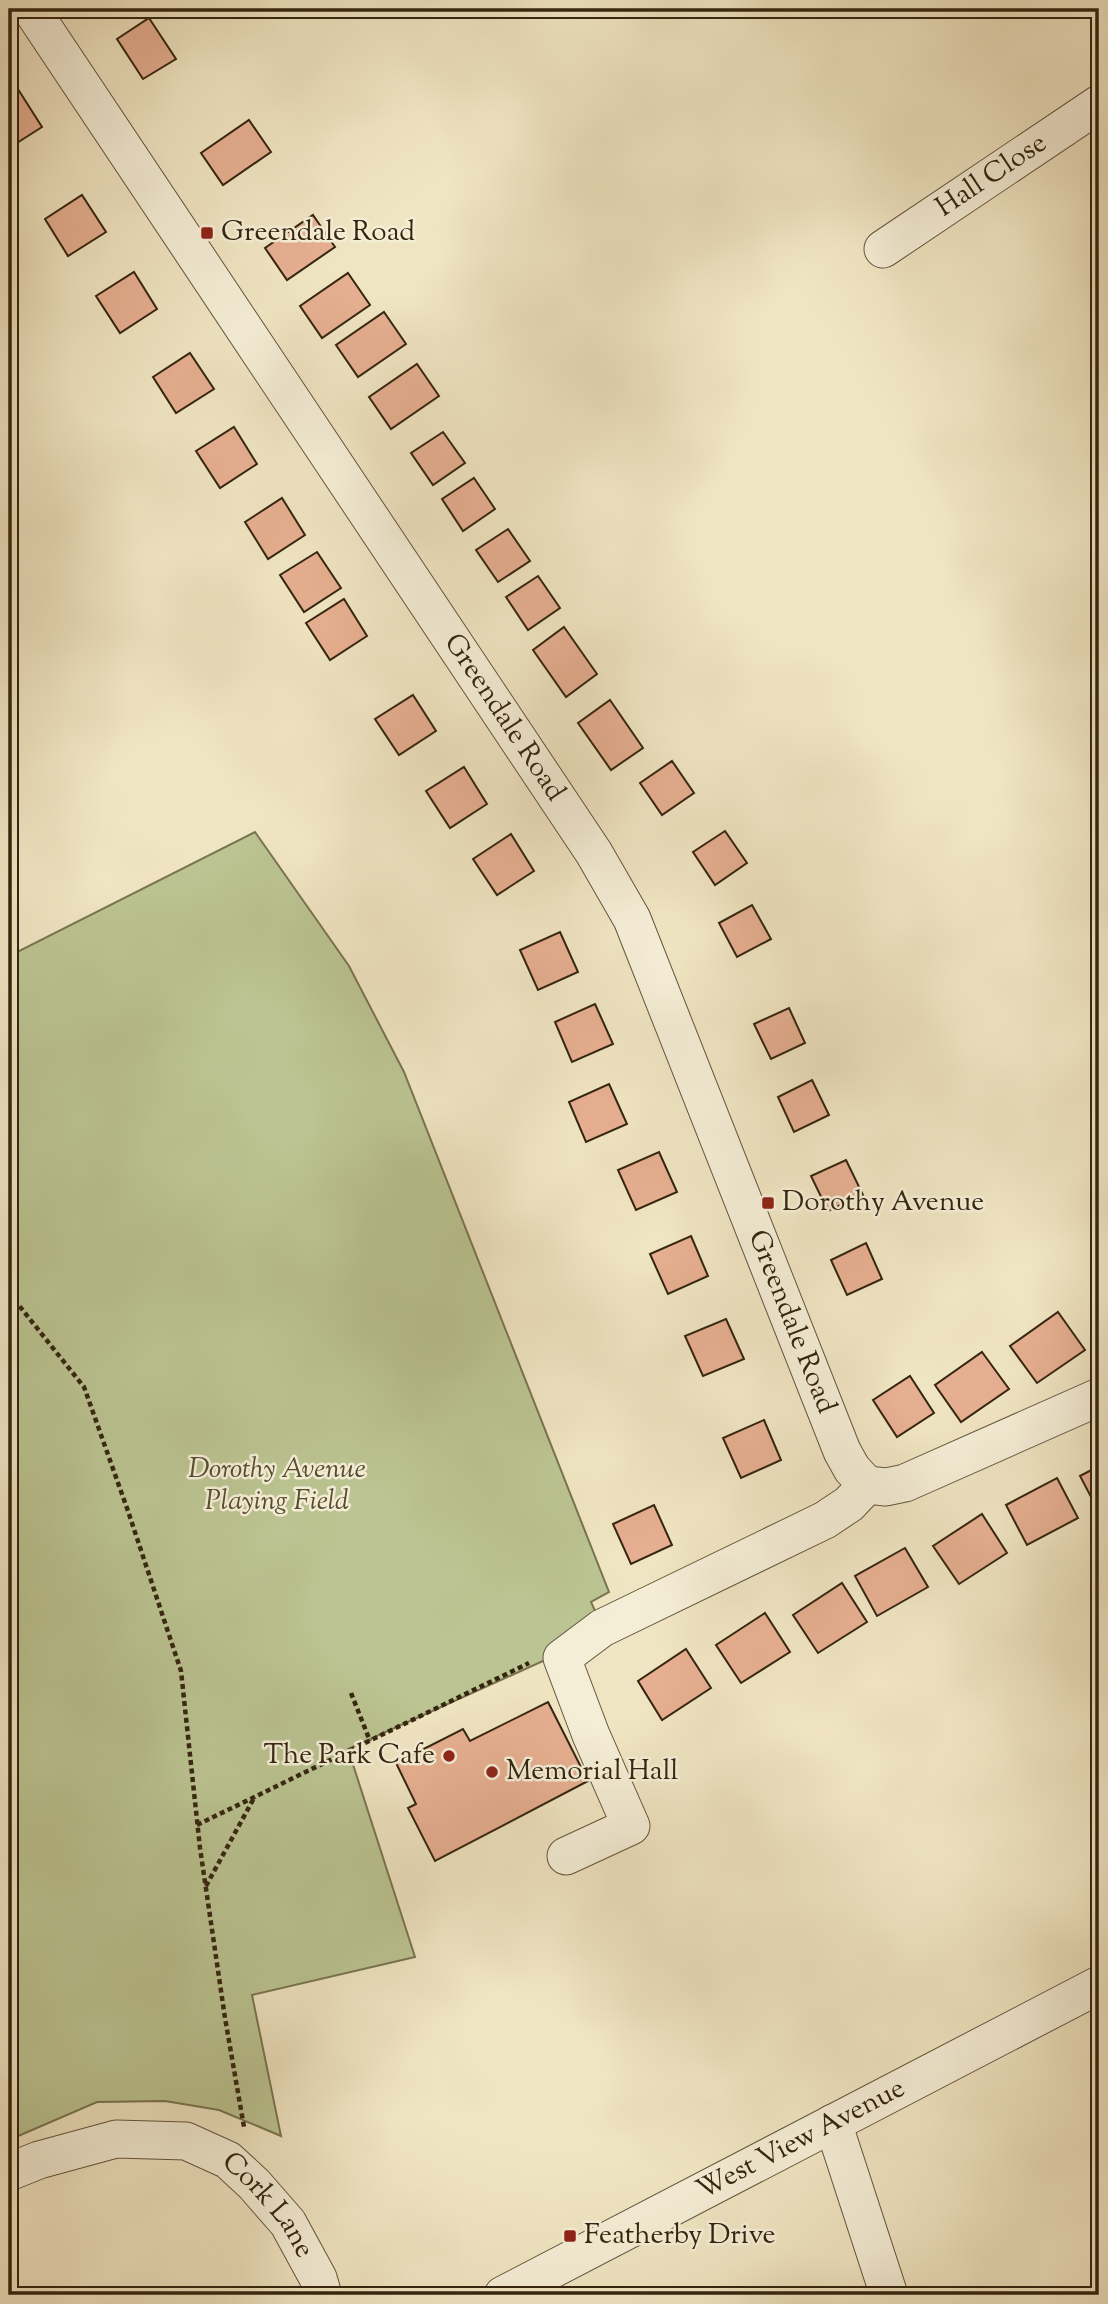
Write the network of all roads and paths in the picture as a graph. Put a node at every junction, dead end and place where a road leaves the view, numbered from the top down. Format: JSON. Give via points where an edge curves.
{"nodes":[{"id":1,"x":31,"y":9,"type":"edge"},
{"id":2,"x":1099,"y":104,"type":"edge"},
{"id":3,"x":883,"y":249,"type":"dead end"},
{"id":4,"x":9,"y":1293,"type":"edge"},
{"id":5,"x":1099,"y":1397,"type":"edge"},
{"id":6,"x":867,"y":1485,"type":"junction"},
{"id":7,"x":534,"y":1661,"type":"dead end"},
{"id":8,"x":351,"y":1693,"type":"dead end"},
{"id":9,"x":370,"y":1741,"type":"junction"},
{"id":10,"x":255,"y":1797,"type":"junction"},
{"id":11,"x":197,"y":1825,"type":"junction"},
{"id":12,"x":566,"y":1856,"type":"dead end"},
{"id":13,"x":205,"y":1887,"type":"junction"},
{"id":14,"x":1099,"y":1985,"type":"edge"},
{"id":15,"x":833,"y":2123,"type":"junction"},
{"id":16,"x":9,"y":2172,"type":"edge"},
{"id":17,"x":254,"y":2185,"type":"junction"},
{"id":18,"x":323,"y":2295,"type":"edge"},
{"id":19,"x":503,"y":2295,"type":"edge"},
{"id":20,"x":888,"y":2295,"type":"edge"}],
"edges":[{"from":1,"to":6,"type":"street","name":"Greendale Road","via":[[601,864],[632,919],[842,1451]]},
{"from":2,"to":3,"type":"street","name":"Hall Close"},
{"from":4,"to":11,"type":"path","via":[[84,1387],[119,1486],[181,1671]]},
{"from":5,"to":6,"type":"street","via":[[905,1483]]},
{"from":6,"to":12,"type":"street","via":[[825,1520],[602,1628],[562,1658],[631,1826]]},
{"from":7,"to":9,"type":"path"},
{"from":8,"to":9,"type":"path"},
{"from":9,"to":10,"type":"path"},
{"from":10,"to":11,"type":"path"},
{"from":10,"to":13,"type":"path"},
{"from":11,"to":13,"type":"path"},
{"from":13,"to":17,"type":"path"},
{"from":14,"to":15,"type":"street","name":"West View Avenue"},
{"from":15,"to":19,"type":"street","name":"West View Avenue"},
{"from":15,"to":20,"type":"street"},
{"from":16,"to":17,"type":"street","name":"Cork Lane","via":[[116,2139],[186,2141],[228,2160]]},
{"from":17,"to":18,"type":"street","name":"Cork Lane","via":[[288,2223]]}]}
